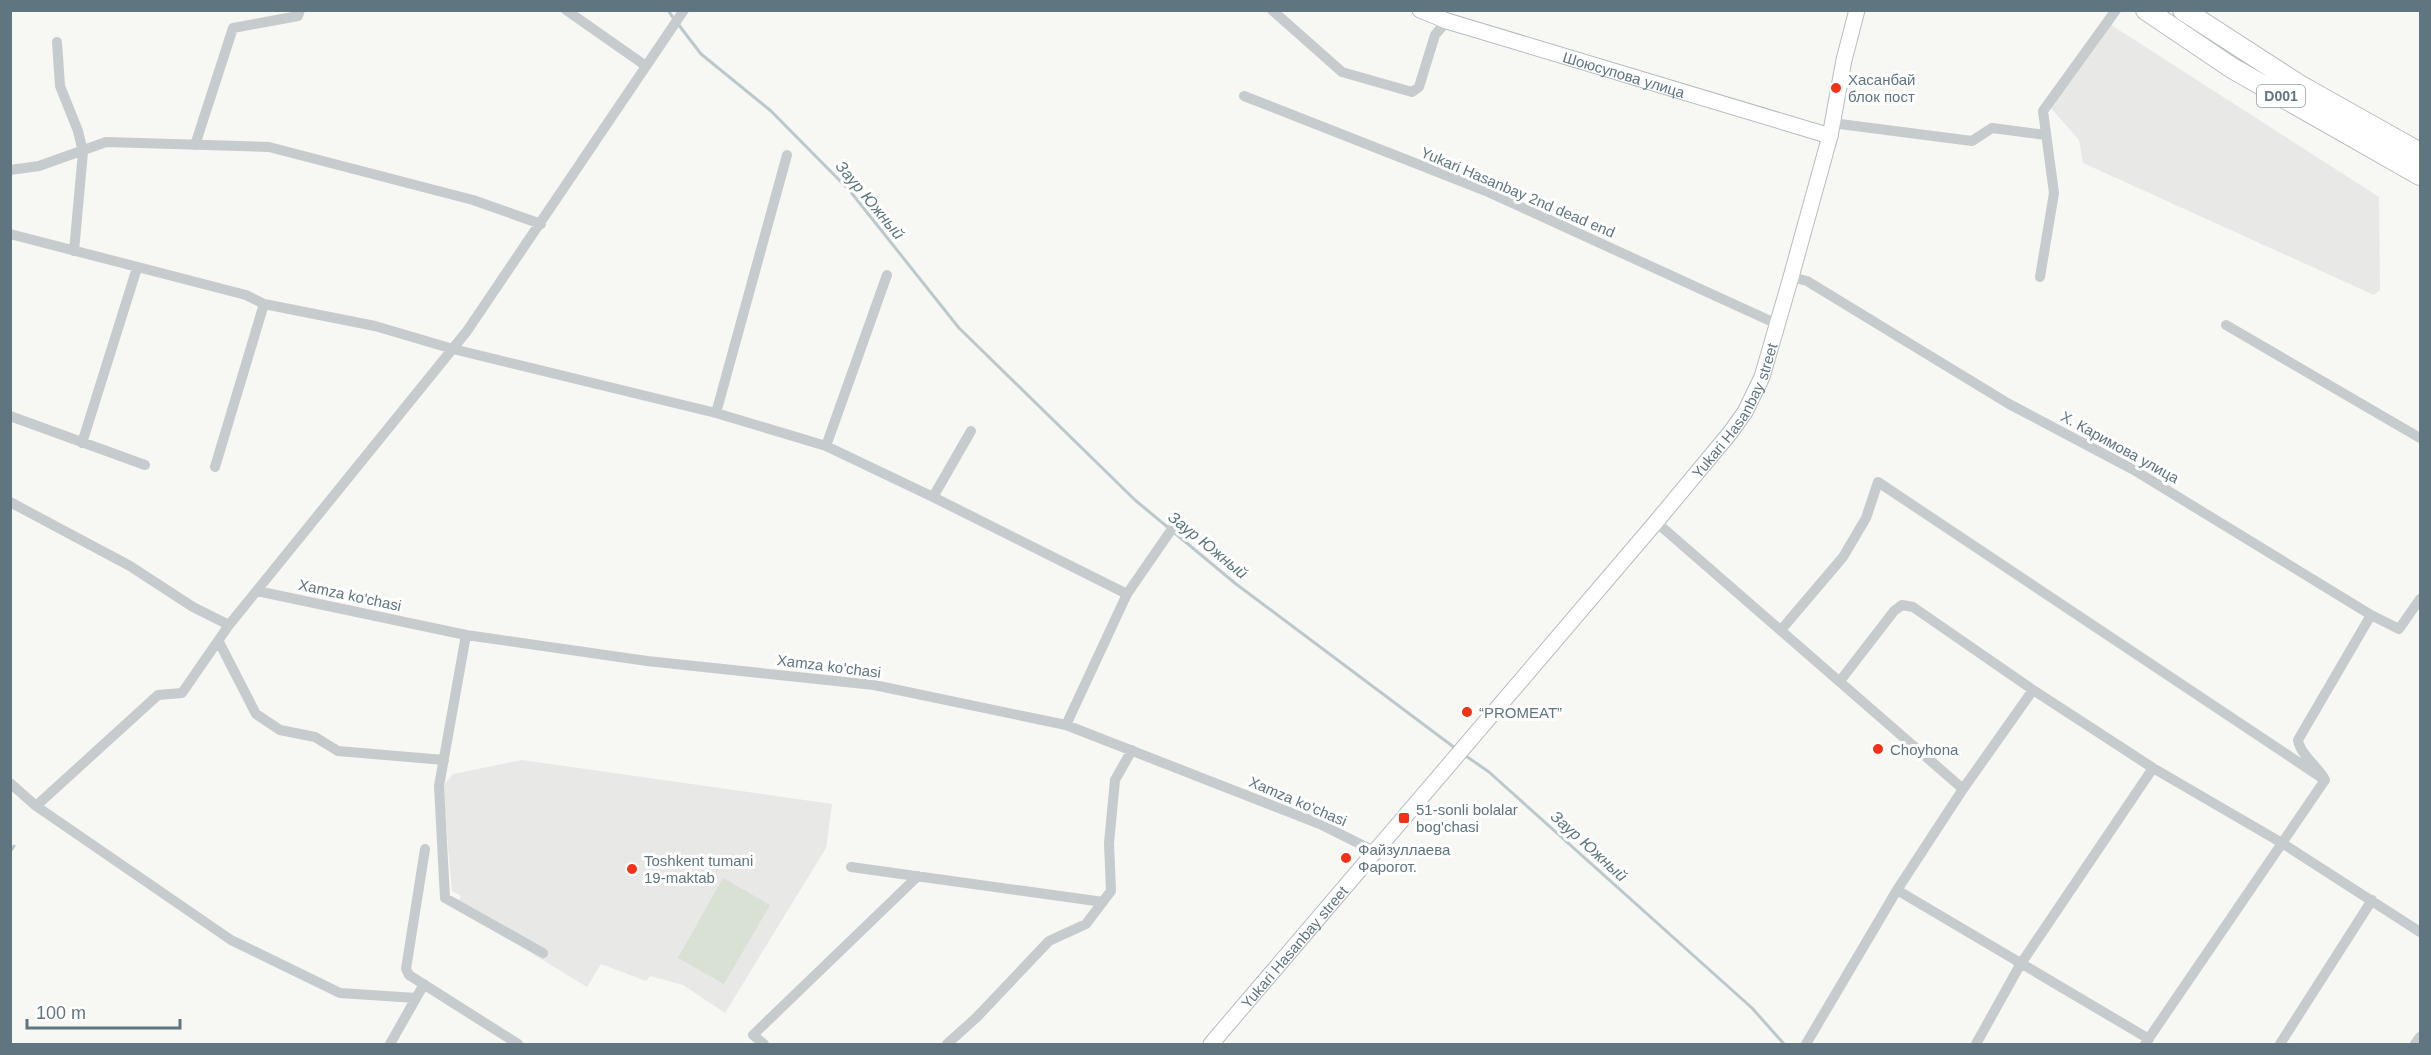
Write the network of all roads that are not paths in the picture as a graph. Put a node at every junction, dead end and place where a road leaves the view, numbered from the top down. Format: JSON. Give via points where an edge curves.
{"nodes":[{"id":1,"x":300,"y":10,"type":"edge"},
{"id":2,"x":566,"y":10,"type":"edge"},
{"id":3,"x":1272,"y":10,"type":"edge"},
{"id":4,"x":1420,"y":10,"type":"edge"},
{"id":5,"x":1857,"y":10,"type":"edge"},
{"id":6,"x":2116,"y":10,"type":"edge"},
{"id":7,"x":2146,"y":10,"type":"edge"},
{"id":8,"x":2183,"y":10,"type":"edge"},
{"id":9,"x":682,"y":11,"type":"edge"},
{"id":10,"x":1447,"y":21,"type":"junction"},
{"id":11,"x":57,"y":42,"type":"dead end"},
{"id":12,"x":646,"y":66,"type":"junction"},
{"id":13,"x":1244,"y":96,"type":"dead end"},
{"id":14,"x":1831,"y":129,"type":"junction"},
{"id":15,"x":2046,"y":135,"type":"junction"},
{"id":16,"x":195,"y":145,"type":"junction"},
{"id":17,"x":83,"y":152,"type":"junction"},
{"id":18,"x":2421,"y":153,"type":"edge"},
{"id":19,"x":788,"y":155,"type":"dead end"},
{"id":20,"x":10,"y":170,"type":"edge"},
{"id":21,"x":2421,"y":175,"type":"edge"},
{"id":22,"x":541,"y":224,"type":"junction"},
{"id":23,"x":10,"y":234,"type":"edge"},
{"id":24,"x":74,"y":251,"type":"junction"},
{"id":25,"x":137,"y":268,"type":"junction"},
{"id":26,"x":887,"y":275,"type":"dead end"},
{"id":27,"x":1791,"y":277,"type":"junction"},
{"id":28,"x":2040,"y":277,"type":"dead end"},
{"id":29,"x":264,"y":304,"type":"junction"},
{"id":30,"x":1777,"y":324,"type":"junction"},
{"id":31,"x":2226,"y":325,"type":"dead end"},
{"id":32,"x":453,"y":349,"type":"junction"},
{"id":33,"x":716,"y":413,"type":"junction"},
{"id":34,"x":10,"y":416,"type":"edge"},
{"id":35,"x":971,"y":430,"type":"dead end"},
{"id":36,"x":2421,"y":438,"type":"edge"},
{"id":37,"x":82,"y":443,"type":"junction"},
{"id":38,"x":826,"y":446,"type":"junction"},
{"id":39,"x":145,"y":465,"type":"dead end"},
{"id":40,"x":215,"y":467,"type":"dead end"},
{"id":41,"x":933,"y":497,"type":"junction"},
{"id":42,"x":10,"y":502,"type":"edge"},
{"id":43,"x":1656,"y":522,"type":"junction"},
{"id":44,"x":1176,"y":523,"type":"dead end"},
{"id":45,"x":257,"y":591,"type":"junction"},
{"id":46,"x":1127,"y":594,"type":"junction"},
{"id":47,"x":2421,"y":599,"type":"edge"},
{"id":48,"x":2371,"y":615,"type":"junction"},
{"id":49,"x":229,"y":625,"type":"junction"},
{"id":50,"x":1781,"y":630,"type":"junction"},
{"id":51,"x":466,"y":635,"type":"junction"},
{"id":52,"x":219,"y":642,"type":"junction"},
{"id":53,"x":1840,"y":681,"type":"junction"},
{"id":54,"x":2033,"y":690,"type":"junction"},
{"id":55,"x":1066,"y":725,"type":"junction"},
{"id":56,"x":2299,"y":746,"type":"junction"},
{"id":57,"x":1132,"y":750,"type":"junction"},
{"id":58,"x":2288,"y":756,"type":"junction"},
{"id":59,"x":444,"y":760,"type":"junction"},
{"id":60,"x":2153,"y":768,"type":"junction"},
{"id":61,"x":2325,"y":780,"type":"junction"},
{"id":62,"x":10,"y":783,"type":"edge"},
{"id":63,"x":1964,"y":789,"type":"junction"},
{"id":64,"x":36,"y":806,"type":"junction"},
{"id":65,"x":2282,"y":843,"type":"junction"},
{"id":66,"x":425,"y":849,"type":"dead end"},
{"id":67,"x":1376,"y":852,"type":"junction"},
{"id":68,"x":851,"y":867,"type":"dead end"},
{"id":69,"x":918,"y":876,"type":"junction"},
{"id":70,"x":1897,"y":890,"type":"junction"},
{"id":71,"x":2372,"y":900,"type":"junction"},
{"id":72,"x":1103,"y":902,"type":"junction"},
{"id":73,"x":2421,"y":932,"type":"edge"},
{"id":74,"x":543,"y":953,"type":"dead end"},
{"id":75,"x":2020,"y":964,"type":"junction"},
{"id":76,"x":424,"y":984,"type":"junction"},
{"id":77,"x":416,"y":998,"type":"junction"},
{"id":78,"x":2421,"y":1037,"type":"edge"},
{"id":79,"x":2147,"y":1042,"type":"edge"},
{"id":80,"x":390,"y":1044,"type":"edge"},
{"id":81,"x":518,"y":1044,"type":"edge"},
{"id":82,"x":764,"y":1044,"type":"edge"},
{"id":83,"x":947,"y":1044,"type":"edge"},
{"id":84,"x":1211,"y":1044,"type":"edge"},
{"id":85,"x":1806,"y":1044,"type":"edge"},
{"id":86,"x":1976,"y":1044,"type":"edge"},
{"id":87,"x":2280,"y":1044,"type":"edge"},
{"id":88,"x":2415,"y":1044,"type":"edge"}],
"edges":[{"from":1,"to":16,"type":"street","via":[[298,16],[233,28]]},
{"from":2,"to":12,"type":"street"},
{"from":3,"to":10,"type":"street","via":[[1342,72],[1412,92],[1419,87],[1435,35]]},
{"from":4,"to":10,"type":"street","name":"Шоюсупова улица"},
{"from":5,"to":14,"type":"street","name":"Yukari Hasanbay street"},
{"from":6,"to":15,"type":"street","via":[[2043,111]]},
{"from":7,"to":21,"type":"highway","number":"D001","via":[[2232,68]]},
{"from":8,"to":18,"type":"highway","number":"D001","via":[[2299,85]]},
{"from":9,"to":12,"type":"street"},
{"from":10,"to":14,"type":"street","name":"Шоюсупова улица"},
{"from":11,"to":17,"type":"street","via":[[60,86]]},
{"from":12,"to":22,"type":"street"},
{"from":13,"to":30,"type":"street","name":"Yukari Hasanbay 2nd dead end","via":[[1486,191]]},
{"from":14,"to":15,"type":"street","via":[[1972,141],[1992,128]]},
{"from":14,"to":27,"type":"street","name":"Yukari Hasanbay street"},
{"from":15,"to":28,"type":"street","via":[[2054,193]]},
{"from":16,"to":17,"type":"street","via":[[106,142]]},
{"from":16,"to":22,"type":"street","via":[[269,147],[306,155],[473,200]]},
{"from":17,"to":20,"type":"street","via":[[39,166]]},
{"from":17,"to":24,"type":"street"},
{"from":19,"to":33,"type":"street"},
{"from":22,"to":32,"type":"street"},
{"from":23,"to":24,"type":"street"},
{"from":24,"to":25,"type":"street"},
{"from":25,"to":29,"type":"street","via":[[246,295]]},
{"from":25,"to":37,"type":"street"},
{"from":26,"to":38,"type":"street"},
{"from":27,"to":30,"type":"street","name":"Yukari Hasanbay street"},
{"from":27,"to":48,"type":"street","name":"Х. Каримова улица","via":[[1807,281],[2009,404],[2134,470]]},
{"from":29,"to":32,"type":"street","via":[[375,326]]},
{"from":29,"to":40,"type":"street"},
{"from":30,"to":43,"type":"street","name":"Yukari Hasanbay street","via":[[1749,407]]},
{"from":31,"to":36,"type":"street"},
{"from":32,"to":33,"type":"street"},
{"from":32,"to":45,"type":"street"},
{"from":33,"to":38,"type":"street"},
{"from":34,"to":37,"type":"street"},
{"from":35,"to":41,"type":"street"},
{"from":37,"to":39,"type":"street"},
{"from":38,"to":41,"type":"street"},
{"from":41,"to":46,"type":"street"},
{"from":42,"to":49,"type":"street"},
{"from":43,"to":50,"type":"street"},
{"from":43,"to":67,"type":"street","name":"Yukari Hasanbay street"},
{"from":44,"to":46,"type":"street"},
{"from":45,"to":49,"type":"street"},
{"from":45,"to":51,"type":"street","name":"Xamza ko'chasi"},
{"from":46,"to":55,"type":"street"},
{"from":47,"to":48,"type":"street","name":"Х. Каримова улица","via":[[2399,629]]},
{"from":48,"to":56,"type":"street","via":[[2301,734]]},
{"from":49,"to":52,"type":"street"},
{"from":50,"to":53,"type":"street"},
{"from":50,"to":58,"type":"street","via":[[1843,557],[1866,518],[1878,482]]},
{"from":51,"to":55,"type":"street","name":"Xamza ko'chasi","via":[[647,661],[874,685]]},
{"from":51,"to":59,"type":"street"},
{"from":52,"to":59,"type":"street","via":[[256,714],[280,730],[315,737],[338,751]]},
{"from":52,"to":64,"type":"street","via":[[182,693],[158,695]]},
{"from":53,"to":54,"type":"street","via":[[1893,611],[1902,605],[1913,607]]},
{"from":53,"to":63,"type":"street"},
{"from":54,"to":60,"type":"street"},
{"from":54,"to":63,"type":"street"},
{"from":55,"to":57,"type":"street","name":"Xamza ko'chasi"},
{"from":56,"to":58,"type":"street"},
{"from":56,"to":61,"type":"street"},
{"from":57,"to":67,"type":"street","name":"Xamza ko'chasi","via":[[1320,824]]},
{"from":57,"to":72,"type":"street","via":[[1115,780],[1109,843],[1111,891]]},
{"from":58,"to":61,"type":"street"},
{"from":59,"to":74,"type":"street","via":[[439,786],[445,898]]},
{"from":60,"to":65,"type":"street"},
{"from":60,"to":75,"type":"street"},
{"from":61,"to":65,"type":"street"},
{"from":62,"to":64,"type":"street"},
{"from":63,"to":70,"type":"street"},
{"from":64,"to":77,"type":"street","via":[[231,940],[340,993]]},
{"from":65,"to":71,"type":"street"},
{"from":65,"to":79,"type":"street"},
{"from":66,"to":76,"type":"street","via":[[406,969]]},
{"from":67,"to":84,"type":"street","name":"Yukari Hasanbay street"},
{"from":68,"to":69,"type":"street"},
{"from":69,"to":72,"type":"street"},
{"from":69,"to":82,"type":"street","via":[[753,1035]]},
{"from":70,"to":75,"type":"street"},
{"from":70,"to":85,"type":"street"},
{"from":71,"to":73,"type":"street"},
{"from":71,"to":87,"type":"street"},
{"from":72,"to":83,"type":"street","via":[[1086,924],[1049,941]]},
{"from":75,"to":79,"type":"street"},
{"from":75,"to":86,"type":"street"},
{"from":76,"to":77,"type":"street"},
{"from":76,"to":81,"type":"street"},
{"from":77,"to":80,"type":"street"},
{"from":78,"to":88,"type":"street"}]}
